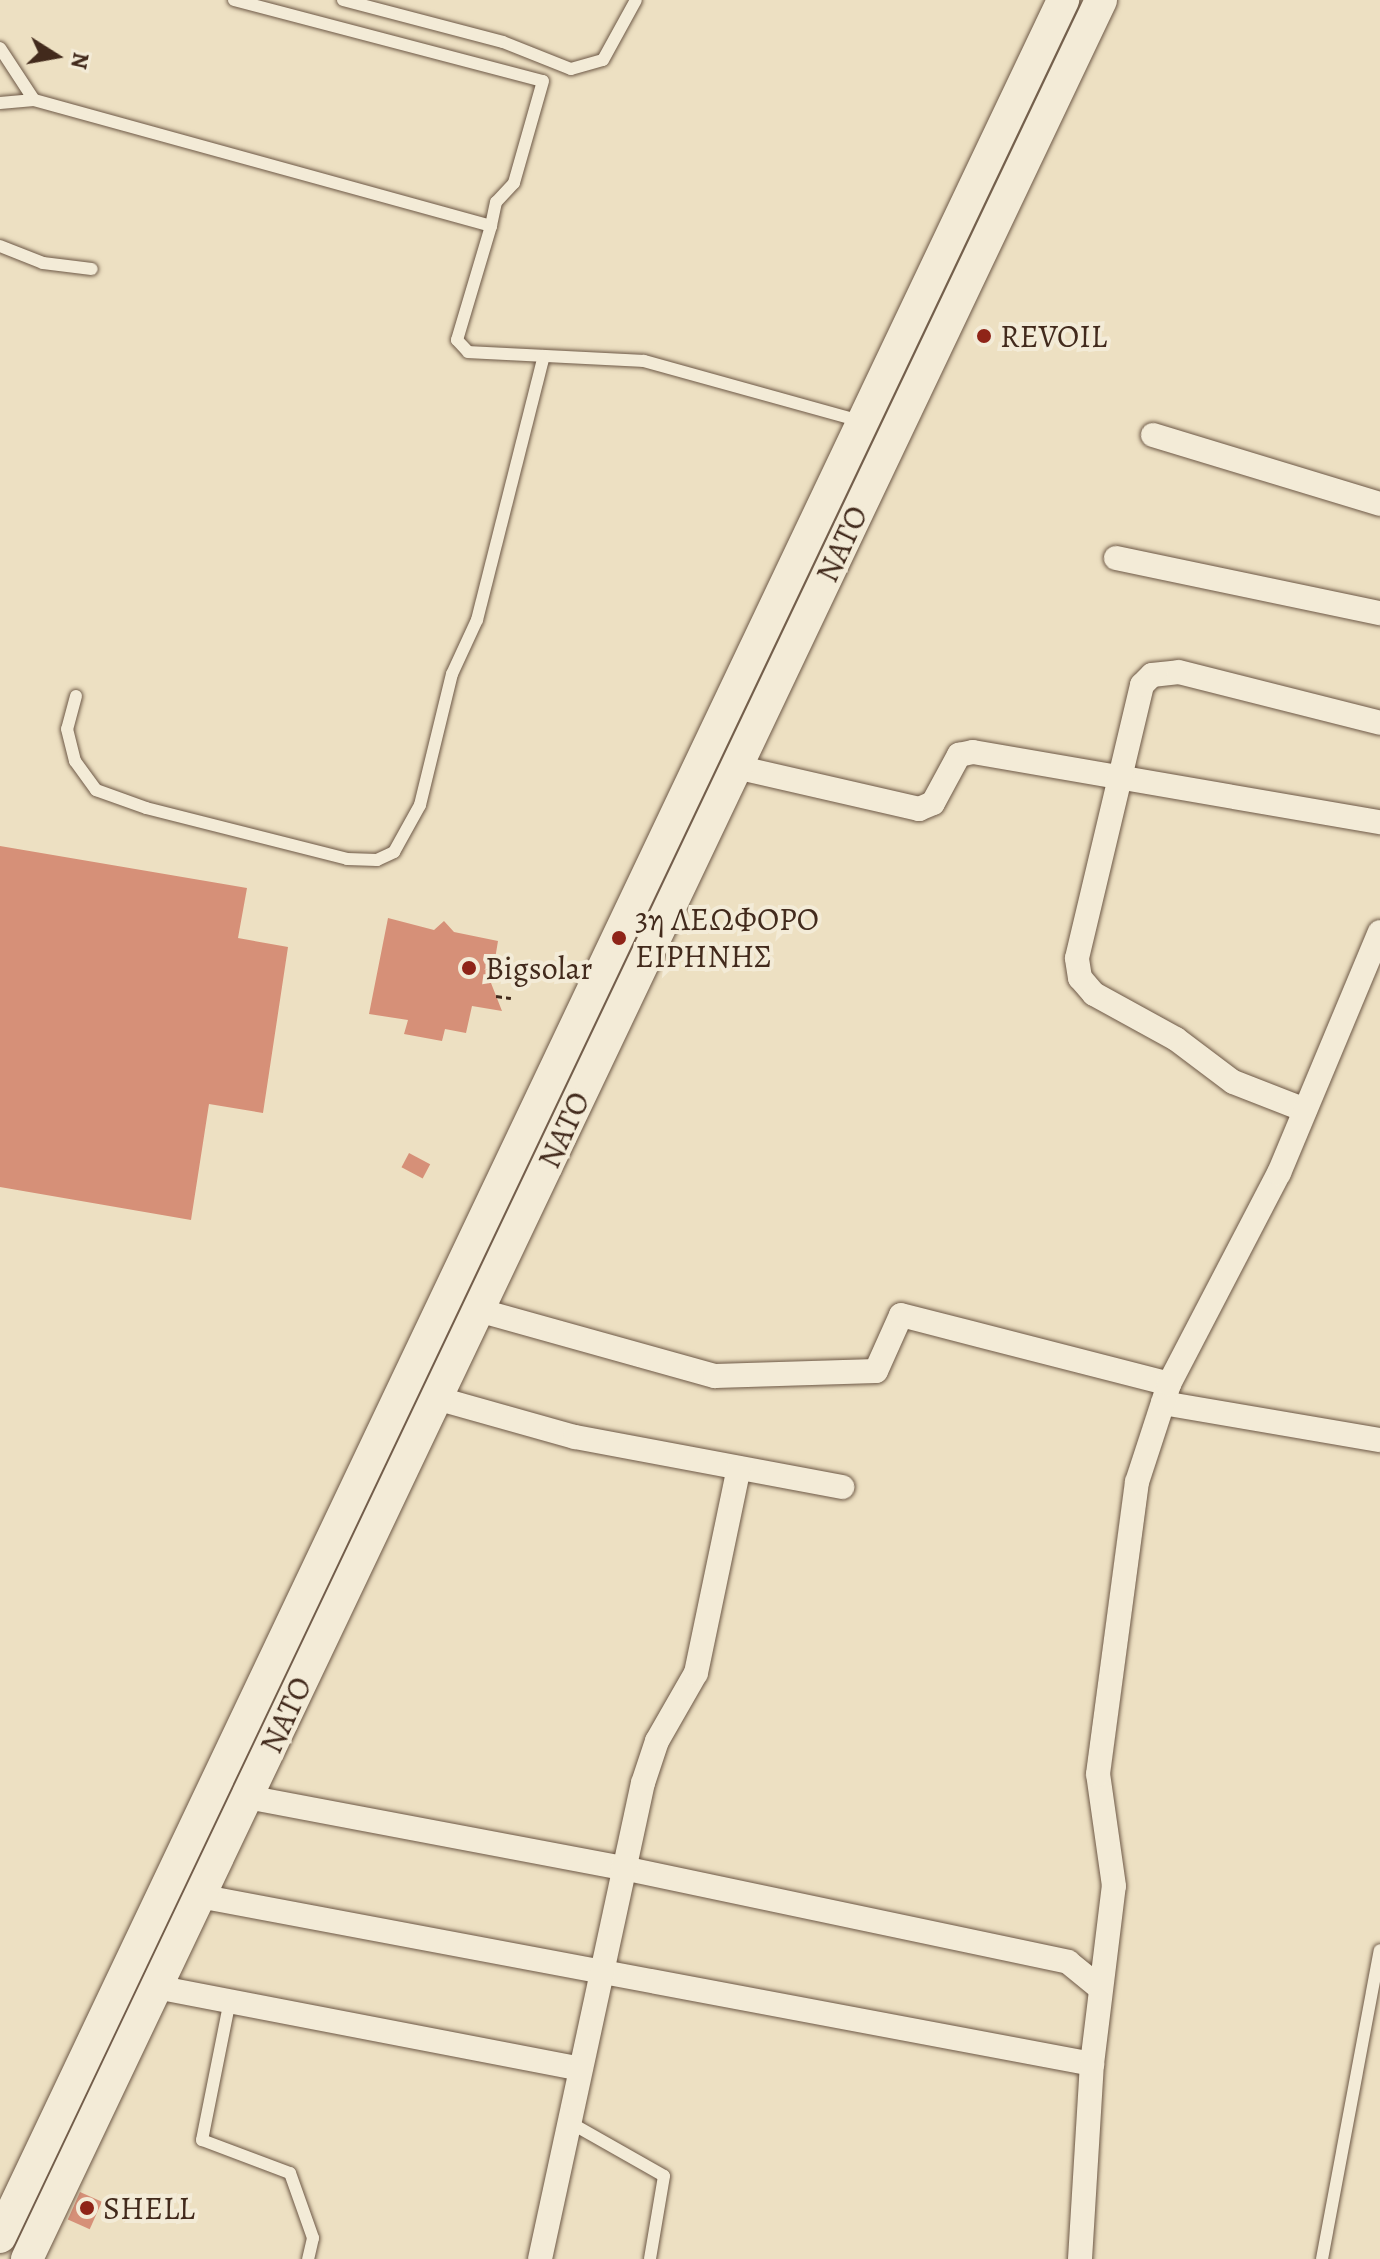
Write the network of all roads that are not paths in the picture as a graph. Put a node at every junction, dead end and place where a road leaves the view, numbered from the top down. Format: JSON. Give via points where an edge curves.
{"nodes":[{"id":1,"x":234,"y":0,"type":"edge"},
{"id":2,"x":343,"y":0,"type":"edge"},
{"id":3,"x":636,"y":0,"type":"edge"},
{"id":4,"x":1063,"y":0,"type":"edge"},
{"id":5,"x":1101,"y":0,"type":"edge"},
{"id":6,"x":0,"y":48,"type":"edge"},
{"id":7,"x":34,"y":100,"type":"junction"},
{"id":8,"x":0,"y":103,"type":"edge"},
{"id":9,"x":491,"y":226,"type":"junction"},
{"id":10,"x":0,"y":246,"type":"edge"},
{"id":11,"x":92,"y":269,"type":"dead end"},
{"id":12,"x":544,"y":356,"type":"junction"},
{"id":13,"x":863,"y":421,"type":"junction"},
{"id":14,"x":1153,"y":435,"type":"dead end"},
{"id":15,"x":1380,"y":504,"type":"edge"},
{"id":16,"x":1116,"y":558,"type":"dead end"},
{"id":17,"x":1380,"y":613,"type":"edge"},
{"id":18,"x":76,"y":696,"type":"dead end"},
{"id":19,"x":1380,"y":723,"type":"edge"},
{"id":20,"x":736,"y":767,"type":"junction"},
{"id":21,"x":1119,"y":775,"type":"junction"},
{"id":22,"x":1380,"y":822,"type":"edge"},
{"id":23,"x":1380,"y":932,"type":"edge"},
{"id":24,"x":1305,"y":1110,"type":"junction"},
{"id":25,"x":478,"y":1310,"type":"junction"},
{"id":26,"x":1166,"y":1394,"type":"junction"},
{"id":27,"x":436,"y":1398,"type":"junction"},
{"id":28,"x":1380,"y":1440,"type":"edge"},
{"id":29,"x":739,"y":1468,"type":"junction"},
{"id":30,"x":842,"y":1487,"type":"dead end"},
{"id":31,"x":247,"y":1797,"type":"junction"},
{"id":32,"x":623,"y":1868,"type":"junction"},
{"id":33,"x":199,"y":1896,"type":"junction"},
{"id":34,"x":1380,"y":1950,"type":"edge"},
{"id":35,"x":603,"y":1969,"type":"junction"},
{"id":36,"x":156,"y":1987,"type":"junction"},
{"id":37,"x":1100,"y":1988,"type":"junction"},
{"id":38,"x":230,"y":2000,"type":"junction"},
{"id":39,"x":1092,"y":2064,"type":"junction"},
{"id":40,"x":580,"y":2069,"type":"junction"},
{"id":41,"x":569,"y":2122,"type":"junction"},
{"id":42,"x":0,"y":2237,"type":"edge"},
{"id":43,"x":27,"y":2259,"type":"edge"},
{"id":44,"x":308,"y":2259,"type":"edge"},
{"id":45,"x":540,"y":2259,"type":"edge"},
{"id":46,"x":650,"y":2259,"type":"edge"},
{"id":47,"x":1080,"y":2259,"type":"edge"},
{"id":48,"x":1322,"y":2259,"type":"edge"}],
"edges":[{"from":1,"to":9,"type":"lane","via":[[543,81],[514,183],[496,202]]},
{"from":2,"to":3,"type":"lane","via":[[503,42],[571,69],[603,60]]},
{"from":4,"to":13,"type":"main road","name":"ΝΑΤΟ"},
{"from":5,"to":20,"type":"main road","name":"ΝΑΤΟ"},
{"from":6,"to":7,"type":"lane"},
{"from":7,"to":8,"type":"lane"},
{"from":7,"to":9,"type":"lane"},
{"from":9,"to":12,"type":"lane","via":[[457,340],[468,352]]},
{"from":10,"to":11,"type":"lane","via":[[43,263]]},
{"from":12,"to":13,"type":"lane","via":[[644,361]]},
{"from":12,"to":18,"type":"lane","via":[[477,620],[452,674],[420,805],[394,852],[377,860],[347,859],[96,790],[75,761],[67,729]]},
{"from":13,"to":42,"type":"main road","name":"ΝΑΤΟ","via":[[126,1949]]},
{"from":14,"to":15,"type":"street"},
{"from":16,"to":17,"type":"street"},
{"from":19,"to":21,"type":"street","via":[[1165,670],[1142,685]]},
{"from":20,"to":21,"type":"street","via":[[919,809],[933,803],[959,755],[973,752]]},
{"from":20,"to":25,"type":"main road","name":"ΝΑΤΟ"},
{"from":21,"to":22,"type":"street"},
{"from":21,"to":24,"type":"street","via":[[1077,958],[1080,978],[1094,994],[1176,1039],[1233,1082]]},
{"from":23,"to":24,"type":"street"},
{"from":24,"to":26,"type":"street","via":[[1279,1173]]},
{"from":25,"to":26,"type":"street","via":[[715,1376],[876,1371],[901,1315]]},
{"from":25,"to":27,"type":"main road","name":"ΝΑΤΟ"},
{"from":26,"to":28,"type":"street"},
{"from":26,"to":37,"type":"street","via":[[1137,1482],[1098,1774],[1114,1886]]},
{"from":27,"to":29,"type":"street","via":[[575,1437]]},
{"from":27,"to":31,"type":"main road","name":"ΝΑΤΟ"},
{"from":29,"to":30,"type":"street"},
{"from":29,"to":32,"type":"street","via":[[696,1673],[657,1741]]},
{"from":31,"to":32,"type":"street"},
{"from":31,"to":33,"type":"main road","name":"ΝΑΤΟ"},
{"from":32,"to":35,"type":"street"},
{"from":32,"to":37,"type":"street","via":[[1068,1962]]},
{"from":33,"to":35,"type":"street"},
{"from":33,"to":36,"type":"main road","name":"ΝΑΤΟ"},
{"from":34,"to":48,"type":"lane"},
{"from":35,"to":39,"type":"street"},
{"from":35,"to":40,"type":"street"},
{"from":36,"to":38,"type":"street"},
{"from":36,"to":43,"type":"main road","name":"ΝΑΤΟ"},
{"from":37,"to":39,"type":"street"},
{"from":38,"to":40,"type":"street"},
{"from":38,"to":44,"type":"lane","via":[[202,2140],[290,2173],[313,2238]]},
{"from":39,"to":47,"type":"street"},
{"from":40,"to":41,"type":"street"},
{"from":41,"to":45,"type":"street"},
{"from":41,"to":46,"type":"lane","via":[[664,2176]]}]}
